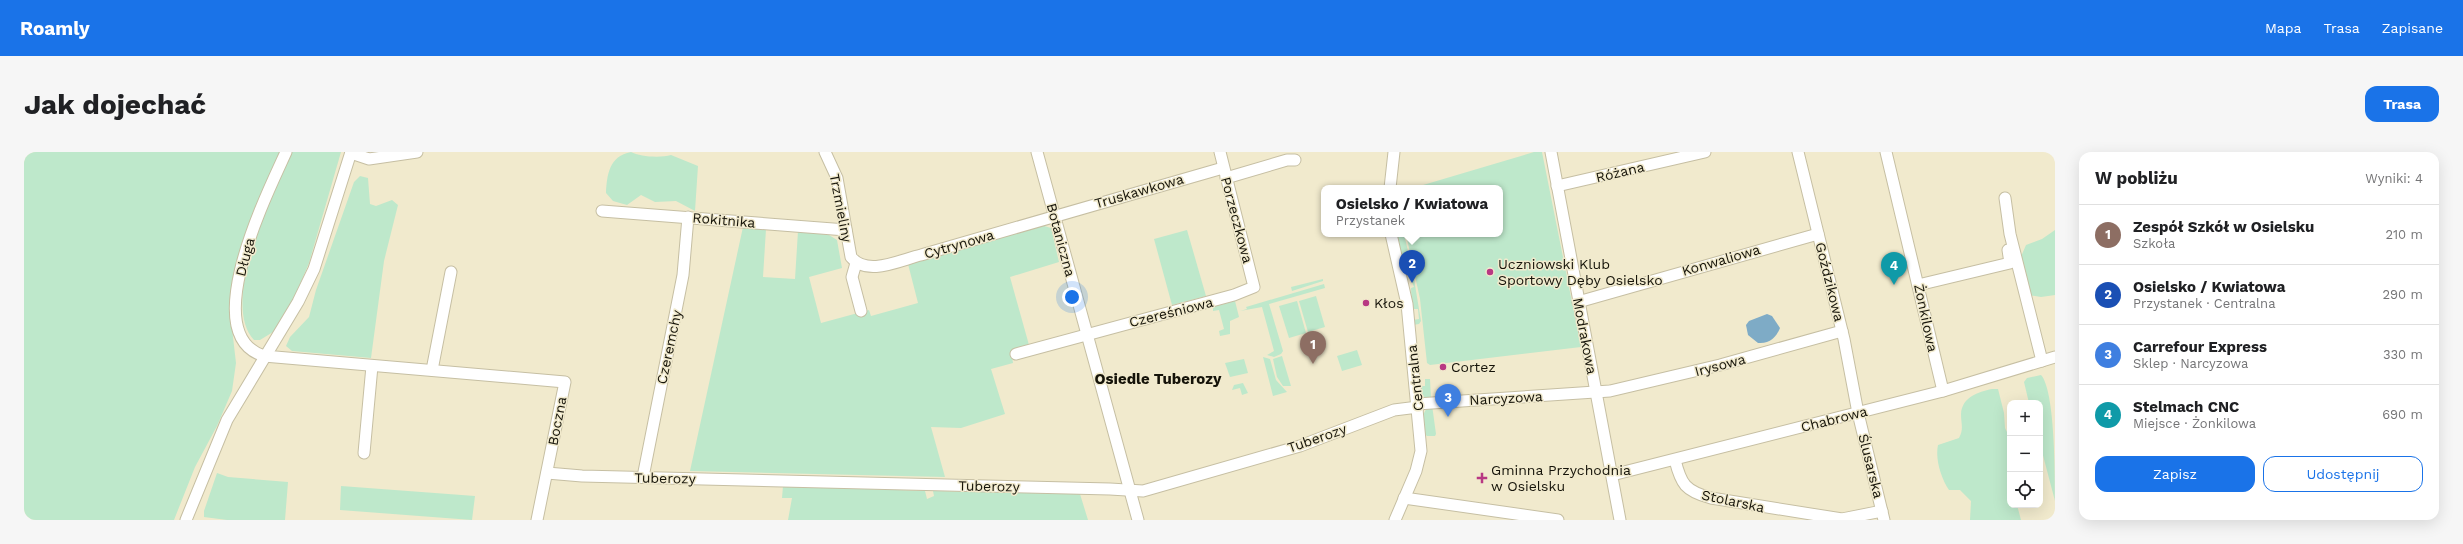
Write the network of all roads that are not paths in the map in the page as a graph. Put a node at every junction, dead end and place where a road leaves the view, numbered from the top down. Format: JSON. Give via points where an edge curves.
{"nodes":[{"id":1,"x":286,"y":152,"type":"edge"},
{"id":2,"x":351,"y":152,"type":"edge"},
{"id":3,"x":417,"y":152,"type":"edge"},
{"id":4,"x":825,"y":152,"type":"edge"},
{"id":5,"x":1037,"y":152,"type":"edge"},
{"id":6,"x":1220,"y":152,"type":"edge"},
{"id":7,"x":1394,"y":152,"type":"edge"},
{"id":8,"x":1551,"y":152,"type":"edge"},
{"id":9,"x":1705,"y":152,"type":"edge"},
{"id":10,"x":1798,"y":152,"type":"edge"},
{"id":11,"x":1888,"y":152,"type":"edge"},
{"id":12,"x":1295,"y":160,"type":"dead end"},
{"id":13,"x":1224,"y":173,"type":"junction"},
{"id":14,"x":1390,"y":185,"type":"edge"},
{"id":15,"x":1557,"y":186,"type":"junction"},
{"id":16,"x":2005,"y":198,"type":"dead end"},
{"id":17,"x":602,"y":211,"type":"dead end"},
{"id":18,"x":688,"y":216,"type":"junction"},
{"id":19,"x":1055,"y":217,"type":"junction"},
{"id":20,"x":2002,"y":219,"type":"dead end"},
{"id":21,"x":846,"y":230,"type":"junction"},
{"id":22,"x":1818,"y":234,"type":"junction"},
{"id":23,"x":1392,"y":237,"type":"edge"},
{"id":24,"x":860,"y":265,"type":"junction"},
{"id":25,"x":450,"y":272,"type":"dead end"},
{"id":26,"x":1918,"y":285,"type":"junction"},
{"id":27,"x":1254,"y":287,"type":"joint"},
{"id":28,"x":1578,"y":302,"type":"junction"},
{"id":29,"x":861,"y":311,"type":"dead end"},
{"id":30,"x":1842,"y":331,"type":"junction"},
{"id":31,"x":1086,"y":334,"type":"junction"},
{"id":32,"x":1016,"y":354,"type":"dead end"},
{"id":33,"x":264,"y":356,"type":"junction"},
{"id":34,"x":2055,"y":357,"type":"edge"},
{"id":35,"x":2042,"y":361,"type":"junction"},
{"id":36,"x":372,"y":366,"type":"junction"},
{"id":37,"x":432,"y":370,"type":"junction"},
{"id":38,"x":1943,"y":391,"type":"junction"},
{"id":39,"x":1596,"y":392,"type":"junction"},
{"id":40,"x":1418,"y":405,"type":"junction"},
{"id":41,"x":1858,"y":413,"type":"junction"},
{"id":42,"x":364,"y":453,"type":"dead end"},
{"id":43,"x":1675,"y":460,"type":"junction"},
{"id":44,"x":547,"y":473,"type":"junction"},
{"id":45,"x":1612,"y":475,"type":"junction"},
{"id":46,"x":643,"y":477,"type":"junction"},
{"id":47,"x":1129,"y":490,"type":"junction"},
{"id":48,"x":1404,"y":498,"type":"junction"},
{"id":49,"x":1883,"y":515,"type":"edge"},
{"id":50,"x":186,"y":520,"type":"edge"},
{"id":51,"x":537,"y":520,"type":"edge"},
{"id":52,"x":1138,"y":520,"type":"edge"},
{"id":53,"x":1396,"y":520,"type":"edge"},
{"id":54,"x":1558,"y":520,"type":"edge"},
{"id":55,"x":1620,"y":520,"type":"edge"}],
"edges":[{"from":1,"to":33,"type":"street","name":"Długa","via":[[253,228],[239,279],[235,309],[239,335],[251,350]]},
{"from":2,"to":3,"type":"street","via":[[369,159]]},
{"from":2,"to":33,"type":"street","via":[[314,269],[298,302]]},
{"from":4,"to":21,"type":"street","name":"Trzmieliny","via":[[836,178]]},
{"from":5,"to":19,"type":"street","name":"Botaniczna"},
{"from":6,"to":13,"type":"street","name":"Porzeczkowa"},
{"from":7,"to":14,"type":"street"},
{"from":8,"to":15,"type":"street","name":"Modrakowa"},
{"from":9,"to":15,"type":"street","name":"Różana"},
{"from":10,"to":22,"type":"street","name":"Goździkowa"},
{"from":11,"to":26,"type":"street","name":"Żonkilowa"},
{"from":12,"to":13,"type":"street","name":"Truskawkowa"},
{"from":13,"to":19,"type":"street","name":"Truskawkowa","via":[[1196,174]]},
{"from":13,"to":27,"type":"street","name":"Porzeczkowa"},
{"from":15,"to":28,"type":"street","name":"Modrakowa"},
{"from":16,"to":35,"type":"street","via":[[2010,234]]},
{"from":17,"to":18,"type":"street","name":"Rokitnika"},
{"from":18,"to":21,"type":"street","name":"Rokitnika"},
{"from":18,"to":46,"type":"street","name":"Czeremchy","via":[[683,275]]},
{"from":19,"to":24,"type":"street","name":"Cytrynowa","via":[[921,255],[872,267]]},
{"from":19,"to":31,"type":"street","name":"Botaniczna"},
{"from":20,"to":26,"type":"street","via":[[2010,263]]},
{"from":21,"to":24,"type":"street","name":"Trzmieliny","via":[[850,257]]},
{"from":22,"to":28,"type":"street","name":"Konwaliowa"},
{"from":22,"to":30,"type":"street","name":"Goździkowa"},
{"from":23,"to":40,"type":"street","name":"Centralna","via":[[1407,304]]},
{"from":24,"to":29,"type":"street","name":"Trzmieliny","via":[[852,276]]},
{"from":25,"to":37,"type":"street"},
{"from":26,"to":38,"type":"street","name":"Żonkilowa"},
{"from":27,"to":31,"type":"street","name":"Czereśniowa","via":[[1234,295]]},
{"from":28,"to":39,"type":"street","name":"Modrakowa"},
{"from":30,"to":39,"type":"street","name":"Irysowa","via":[[1662,380]]},
{"from":30,"to":41,"type":"street","name":"Goździkowa"},
{"from":31,"to":32,"type":"street","name":"Czereśniowa"},
{"from":31,"to":47,"type":"street","name":"Botaniczna"},
{"from":33,"to":36,"type":"street","name":"Boczna"},
{"from":33,"to":50,"type":"street","via":[[227,420]]},
{"from":34,"to":35,"type":"street","name":"Chabrowa"},
{"from":35,"to":38,"type":"street","name":"Chabrowa"},
{"from":36,"to":37,"type":"street","name":"Boczna"},
{"from":36,"to":42,"type":"street"},
{"from":37,"to":44,"type":"street","name":"Boczna","via":[[565,382]]},
{"from":38,"to":41,"type":"street","name":"Chabrowa"},
{"from":39,"to":40,"type":"street","name":"Narcyzowa"},
{"from":39,"to":45,"type":"street","name":"Modrakowa"},
{"from":40,"to":47,"type":"street","name":"Tuberozy","via":[[1394,410],[1314,441],[1176,482],[1141,491]]},
{"from":40,"to":48,"type":"street","name":"Centralna","via":[[1420,457]]},
{"from":41,"to":43,"type":"street","name":"Chabrowa"},
{"from":41,"to":49,"type":"street","name":"Ślusarska"},
{"from":43,"to":45,"type":"street","name":"Chabrowa"},
{"from":43,"to":49,"type":"street","name":"Stolarska","via":[[1681,482],[1698,494],[1842,519]]},
{"from":44,"to":46,"type":"street","name":"Tuberozy"},
{"from":44,"to":51,"type":"street","name":"Boczna"},
{"from":45,"to":55,"type":"street","name":"Modrakowa"},
{"from":46,"to":47,"type":"street","name":"Tuberozy"},
{"from":47,"to":52,"type":"street","name":"Botaniczna"},
{"from":48,"to":53,"type":"street","name":"Centralna"},
{"from":48,"to":54,"type":"street"}]}
